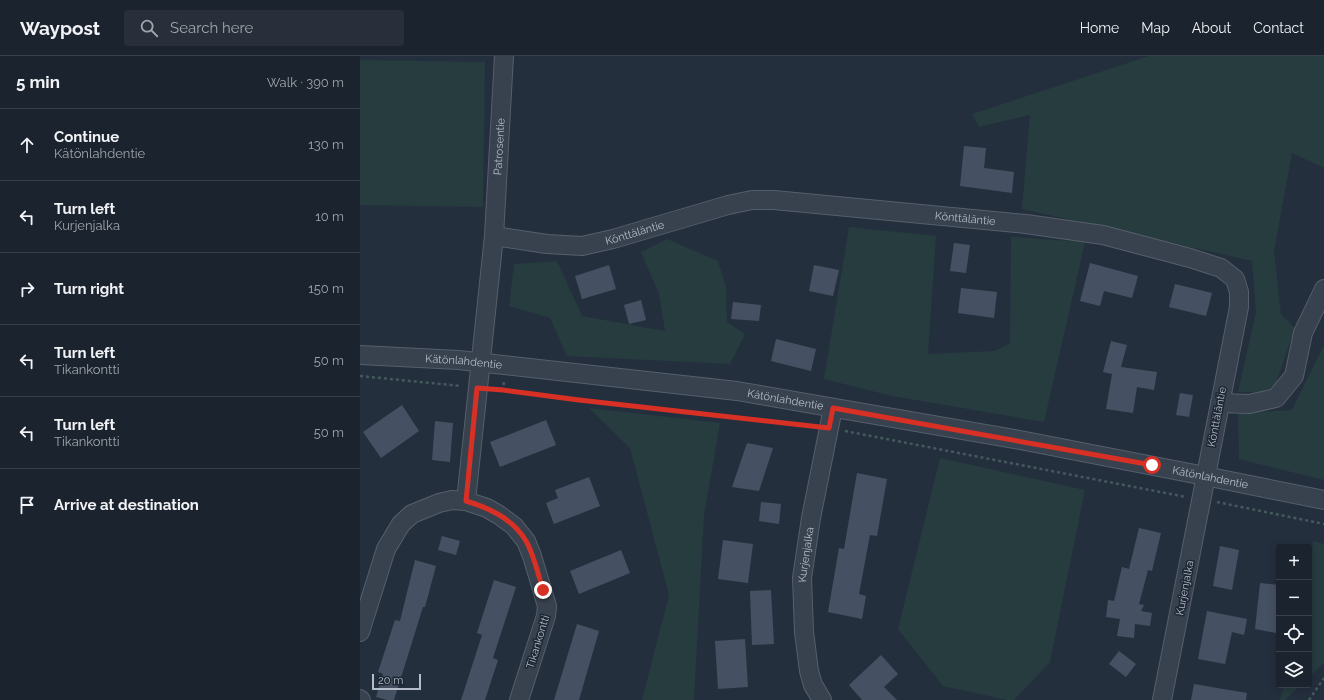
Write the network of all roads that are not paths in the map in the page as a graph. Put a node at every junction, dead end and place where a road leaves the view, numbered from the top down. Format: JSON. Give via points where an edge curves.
{"nodes":[{"id":1,"x":504,"y":56,"type":"edge"},
{"id":2,"x":494,"y":236,"type":"junction"},
{"id":3,"x":1324,"y":289,"type":"edge"},
{"id":4,"x":360,"y":355,"type":"edge"},
{"id":5,"x":480,"y":363,"type":"junction"},
{"id":6,"x":1220,"y":403,"type":"junction"},
{"id":7,"x":833,"y":408,"type":"junction"},
{"id":8,"x":1205,"y":476,"type":"junction"},
{"id":9,"x":1324,"y":500,"type":"edge"},
{"id":10,"x":466,"y":501,"type":"junction"},
{"id":11,"x":360,"y":632,"type":"edge"},
{"id":12,"x":519,"y":700,"type":"edge"},
{"id":13,"x":822,"y":700,"type":"edge"},
{"id":14,"x":1162,"y":700,"type":"edge"}],
"edges":[{"from":1,"to":2,"type":"street","name":"Patrosentie"},
{"from":2,"to":5,"type":"street","name":"Patrosentie"},
{"from":2,"to":6,"type":"street","name":"Könttäläntie","via":[[546,244],[582,246],[752,200],[1026,224],[1104,235],[1221,268],[1235,279],[1239,292],[1239,307]]},
{"from":3,"to":6,"type":"street","via":[[1303,334],[1294,376],[1276,398],[1249,404]]},
{"from":4,"to":5,"type":"street","name":"Kätönlahdentie"},
{"from":5,"to":7,"type":"street","name":"Kätönlahdentie","via":[[738,391]]},
{"from":5,"to":10,"type":"street"},
{"from":6,"to":8,"type":"street","name":"Könttäläntie"},
{"from":7,"to":8,"type":"street","name":"Kätönlahdentie","via":[[1020,440]]},
{"from":7,"to":13,"type":"street","name":"Kurjenjalka","via":[[802,578],[804,632],[809,672]]},
{"from":8,"to":9,"type":"street","name":"Kätönlahdentie"},
{"from":8,"to":14,"type":"street","name":"Kurjenjalka"},
{"from":10,"to":11,"type":"street","name":"Tikankontti","via":[[452,500],[439,503],[412,514],[401,524],[386,549]]},
{"from":10,"to":12,"type":"street","name":"Tikankontti","via":[[499,514],[514,526],[526,541],[545,595],[546,616]]}]}
